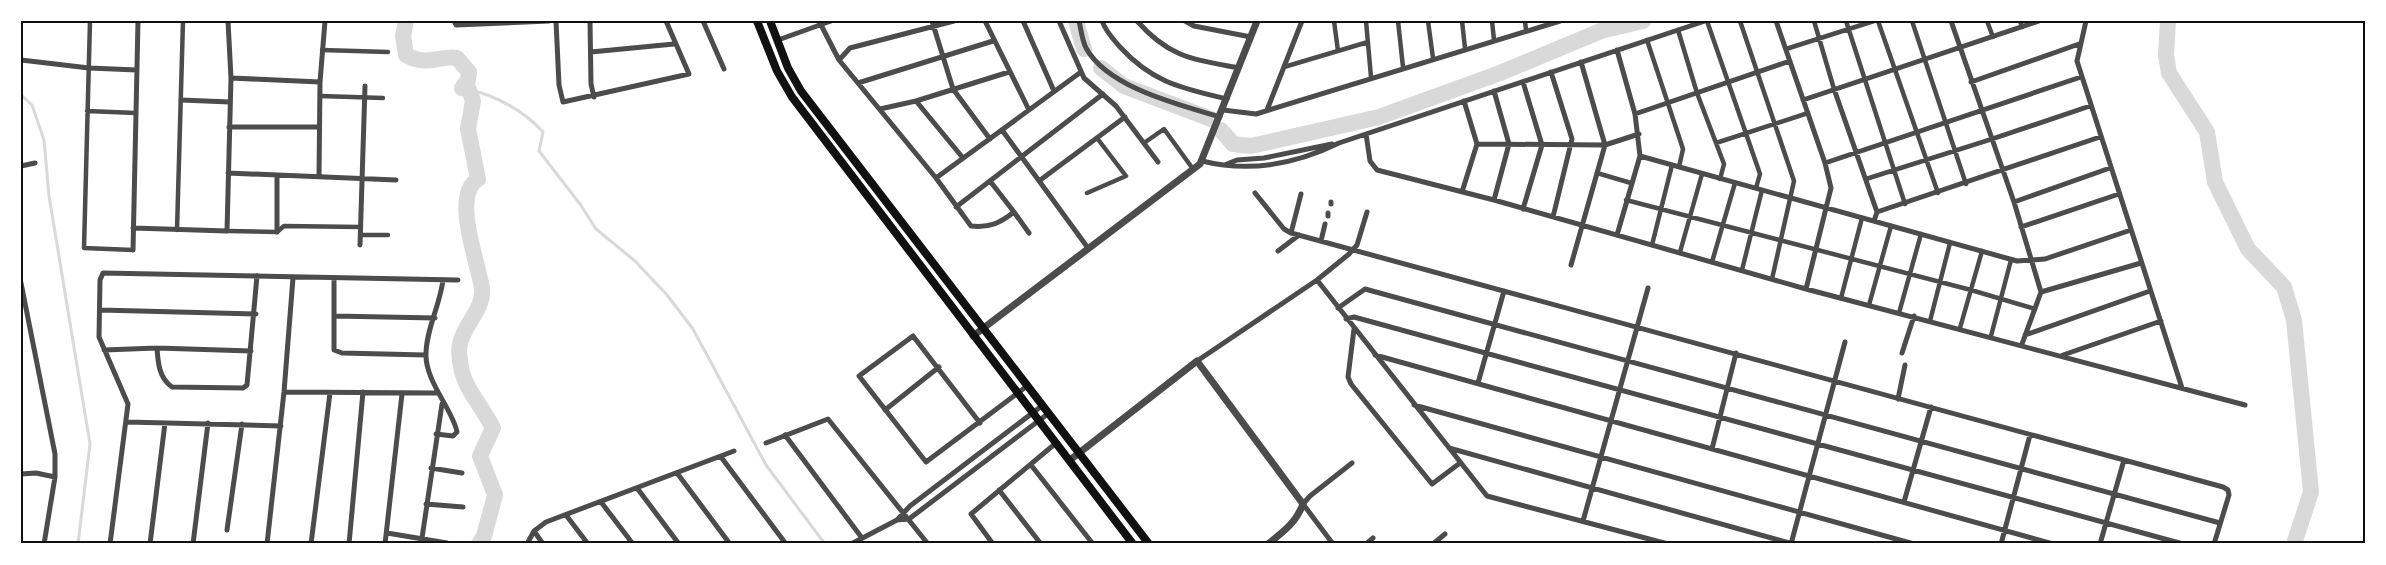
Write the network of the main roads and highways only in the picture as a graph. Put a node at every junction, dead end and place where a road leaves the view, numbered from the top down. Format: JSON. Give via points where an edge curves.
{"nodes":[{"id":1,"x":757,"y":21,"type":"edge"},
{"id":2,"x":770,"y":21,"type":"edge"},
{"id":3,"x":1133,"y":544,"type":"edge"},
{"id":4,"x":1149,"y":544,"type":"edge"}],
"edges":[{"from":1,"to":3,"type":"main road","via":[[785,87]]},
{"from":2,"to":4,"type":"main road","via":[[801,91]]}]}
